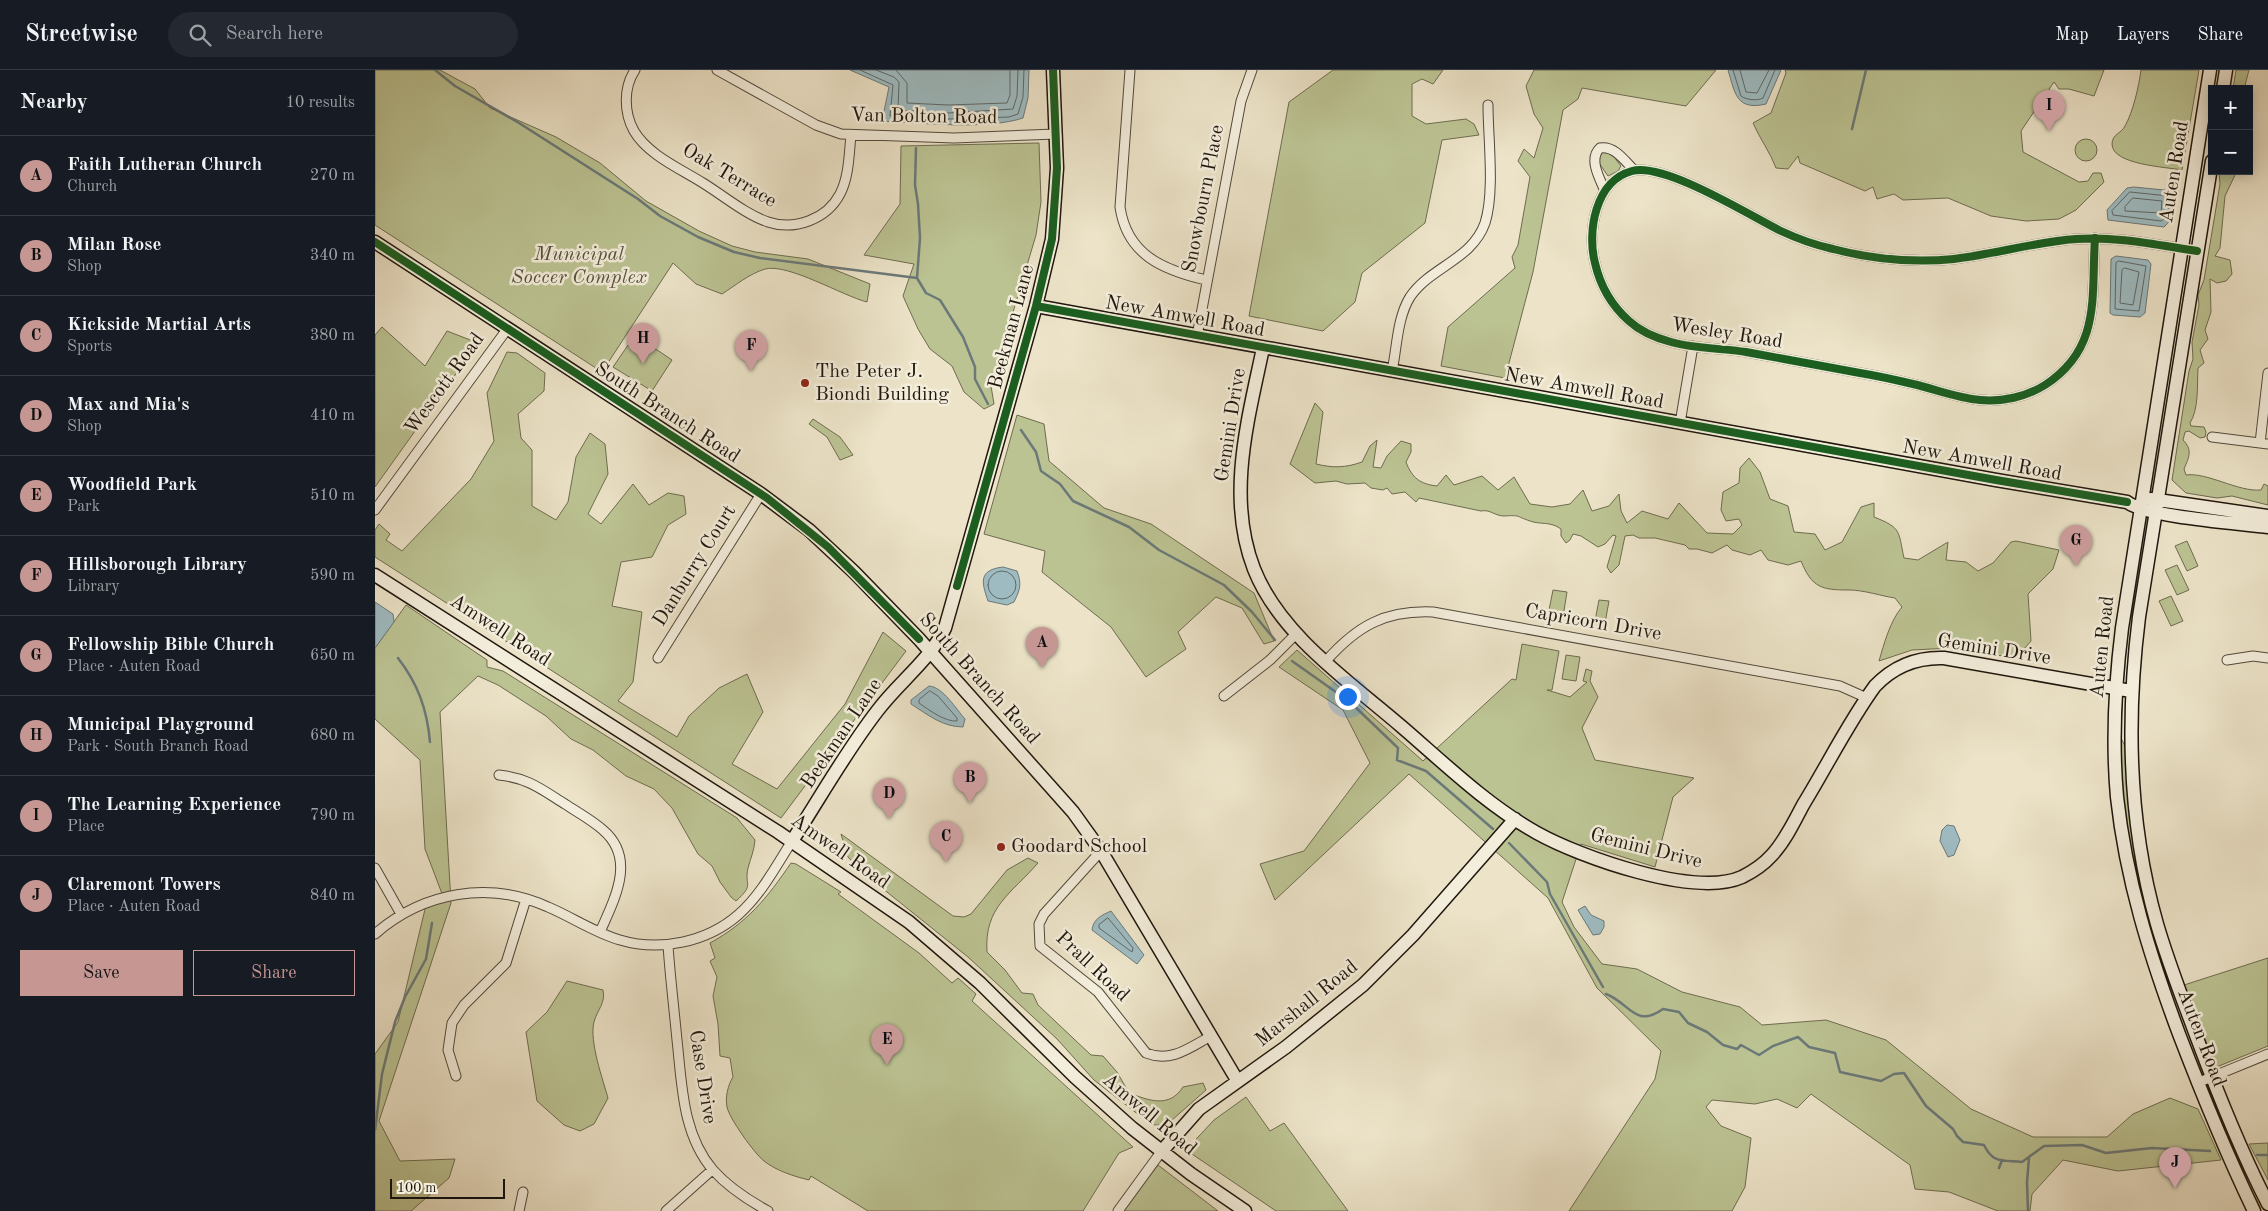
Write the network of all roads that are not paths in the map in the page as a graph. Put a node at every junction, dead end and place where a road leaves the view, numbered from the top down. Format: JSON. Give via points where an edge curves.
{"nodes":[{"id":1,"x":635,"y":70,"type":"edge"},
{"id":2,"x":717,"y":70,"type":"edge"},
{"id":3,"x":1053,"y":70,"type":"edge"},
{"id":4,"x":1130,"y":70,"type":"edge"},
{"id":5,"x":1252,"y":70,"type":"edge"},
{"id":6,"x":2210,"y":70,"type":"edge"},
{"id":7,"x":2226,"y":70,"type":"edge"},
{"id":8,"x":2224,"y":85,"type":"edge"},
{"id":9,"x":1487,"y":104,"type":"dead end"},
{"id":10,"x":1056,"y":134,"type":"junction"},
{"id":11,"x":851,"y":135,"type":"junction"},
{"id":12,"x":1634,"y":170,"type":"junction"},
{"id":13,"x":2210,"y":175,"type":"edge"},
{"id":14,"x":1605,"y":191,"type":"junction"},
{"id":15,"x":2095,"y":238,"type":"junction"},
{"id":16,"x":375,"y":242,"type":"edge"},
{"id":17,"x":2182,"y":249,"type":"junction"},
{"id":18,"x":2197,"y":251,"type":"junction"},
{"id":19,"x":1207,"y":280,"type":"junction"},
{"id":20,"x":1035,"y":306,"type":"junction"},
{"id":21,"x":508,"y":328,"type":"junction"},
{"id":22,"x":1197,"y":336,"type":"junction"},
{"id":23,"x":1693,"y":346,"type":"junction"},
{"id":24,"x":1263,"y":348,"type":"junction"},
{"id":25,"x":1393,"y":371,"type":"junction"},
{"id":26,"x":2268,"y":373,"type":"edge"},
{"id":27,"x":1680,"y":423,"type":"junction"},
{"id":28,"x":2212,"y":437,"type":"dead end"},
{"id":29,"x":2264,"y":443,"type":"edge"},
{"id":30,"x":761,"y":494,"type":"junction"},
{"id":31,"x":2142,"y":503,"type":"junction"},
{"id":32,"x":2157,"y":506,"type":"junction"},
{"id":33,"x":375,"y":510,"type":"edge"},
{"id":34,"x":2268,"y":516,"type":"edge"},
{"id":35,"x":2268,"y":527,"type":"edge"},
{"id":36,"x":375,"y":574,"type":"edge"},
{"id":37,"x":1296,"y":634,"type":"junction"},
{"id":38,"x":930,"y":653,"type":"junction"},
{"id":39,"x":658,"y":658,"type":"dead end"},
{"id":40,"x":2268,"y":658,"type":"edge"},
{"id":41,"x":1325,"y":660,"type":"junction"},
{"id":42,"x":2227,"y":660,"type":"dead end"},
{"id":43,"x":2116,"y":688,"type":"junction"},
{"id":44,"x":2131,"y":690,"type":"junction"},
{"id":45,"x":1224,"y":696,"type":"dead end"},
{"id":46,"x":1867,"y":698,"type":"junction"},
{"id":47,"x":499,"y":775,"type":"dead end"},
{"id":48,"x":1515,"y":819,"type":"junction"},
{"id":49,"x":792,"y":842,"type":"junction"},
{"id":50,"x":1101,"y":851,"type":"junction"},
{"id":51,"x":375,"y":868,"type":"edge"},
{"id":52,"x":526,"y":899,"type":"junction"},
{"id":53,"x":401,"y":914,"type":"junction"},
{"id":54,"x":600,"y":932,"type":"junction"},
{"id":55,"x":375,"y":934,"type":"edge"},
{"id":56,"x":668,"y":945,"type":"junction"},
{"id":57,"x":1211,"y":1036,"type":"junction"},
{"id":58,"x":2268,"y":1054,"type":"edge"},
{"id":59,"x":456,"y":1076,"type":"dead end"},
{"id":60,"x":2212,"y":1077,"type":"junction"},
{"id":61,"x":1237,"y":1080,"type":"junction"},
{"id":62,"x":2197,"y":1083,"type":"junction"},
{"id":63,"x":1161,"y":1152,"type":"junction"},
{"id":64,"x":712,"y":1170,"type":"junction"},
{"id":65,"x":523,"y":1192,"type":"dead end"},
{"id":66,"x":2268,"y":1204,"type":"edge"},
{"id":67,"x":519,"y":1211,"type":"edge"},
{"id":68,"x":666,"y":1211,"type":"edge"},
{"id":69,"x":768,"y":1211,"type":"edge"},
{"id":70,"x":1118,"y":1211,"type":"edge"},
{"id":71,"x":1245,"y":1211,"type":"edge"},
{"id":72,"x":2254,"y":1211,"type":"edge"}],
"edges":[{"from":1,"to":11,"type":"street","name":"Oak Terrace","via":[[626,101],[630,122],[641,140],[667,160],[769,222],[796,225],[816,218],[833,205],[845,181]]},
{"from":2,"to":11,"type":"street","name":"Van Bolton Road","via":[[816,125]]},
{"from":3,"to":10,"type":"street","name":"Beekman Lane"},
{"from":4,"to":19,"type":"street","via":[[1120,207],[1122,223],[1141,252],[1158,264]]},
{"from":5,"to":19,"type":"street","name":"Snowbourn Place","via":[[1241,101]]},
{"from":6,"to":17,"type":"street","name":"Auten Road"},
{"from":7,"to":8,"type":"street"},
{"from":9,"to":25,"type":"street","via":[[1489,190],[1484,224],[1469,248],[1423,282],[1409,298],[1401,321]]},
{"from":10,"to":11,"type":"street","name":"Van Bolton Road","via":[[954,138]]},
{"from":10,"to":20,"type":"street","name":"Beekman Lane","via":[[1057,190],[1052,239]]},
{"from":12,"to":14,"type":"street","name":"Wesley Road","via":[[1612,182]]},
{"from":12,"to":14,"type":"street","via":[[1613,150],[1600,148],[1594,162]]},
{"from":12,"to":15,"type":"street","via":[[1649,170],[1675,177],[1808,242],[1885,259],[1957,259],[2057,241]]},
{"from":13,"to":18,"type":"street","name":"Auten Road"},
{"from":14,"to":23,"type":"street","name":"Wesley Road","via":[[1594,222],[1592,246],[1605,292],[1629,321],[1643,331],[1659,339]]},
{"from":15,"to":17,"type":"street"},
{"from":15,"to":23,"type":"street","name":"Wesley Road","via":[[2094,303],[2085,338],[2058,375],[2019,397],[1966,398],[1875,376]]},
{"from":16,"to":21,"type":"street","name":"South Branch Road"},
{"from":17,"to":18,"type":"street"},
{"from":17,"to":31,"type":"street","name":"Auten Road"},
{"from":18,"to":32,"type":"street","name":"Auten Road"},
{"from":19,"to":22,"type":"street","name":"Snowbourn Place"},
{"from":20,"to":22,"type":"street","name":"New Amwell Road"},
{"from":20,"to":38,"type":"street","name":"Beekman Lane","via":[[945,628]]},
{"from":21,"to":30,"type":"street","name":"South Branch Road"},
{"from":21,"to":33,"type":"street","name":"Wescott Road"},
{"from":22,"to":24,"type":"street","name":"New Amwell Road"},
{"from":23,"to":27,"type":"street"},
{"from":24,"to":25,"type":"street","name":"New Amwell Road"},
{"from":24,"to":37,"type":"street","name":"Gemini Drive","via":[[1240,471],[1240,513],[1258,579]]},
{"from":25,"to":27,"type":"street","name":"New Amwell Road"},
{"from":26,"to":29,"type":"street"},
{"from":27,"to":31,"type":"street","name":"New Amwell Road"},
{"from":28,"to":29,"type":"street"},
{"from":30,"to":38,"type":"street","name":"South Branch Road","via":[[828,547]]},
{"from":30,"to":39,"type":"street","name":"Danburry Court"},
{"from":31,"to":32,"type":"street","name":"New Amwell Road"},
{"from":31,"to":43,"type":"street","name":"Auten Road"},
{"from":32,"to":34,"type":"street","name":"New Amwell Road"},
{"from":32,"to":35,"type":"street","name":"New Amwell Road"},
{"from":32,"to":44,"type":"street","name":"Auten Road"},
{"from":36,"to":49,"type":"street","name":"Amwell Road"},
{"from":37,"to":41,"type":"street","name":"Gemini Drive"},
{"from":37,"to":45,"type":"street","via":[[1271,660]]},
{"from":38,"to":49,"type":"street","name":"Beekman Lane","via":[[894,688],[874,715]]},
{"from":38,"to":50,"type":"street","name":"South Branch Road","via":[[1073,812]]},
{"from":40,"to":42,"type":"street","via":[[2253,656]]},
{"from":41,"to":46,"type":"street","name":"Capricorn Drive","via":[[1366,625],[1400,613],[1433,612],[1840,686]]},
{"from":41,"to":48,"type":"street","name":"Gemini Drive","via":[[1462,779]]},
{"from":43,"to":44,"type":"street","name":"Gemini Drive"},
{"from":43,"to":46,"type":"street","name":"Gemini Drive","via":[[1930,657],[1899,667],[1883,678]]},
{"from":43,"to":62,"type":"street","name":"Auten Road","via":[[2117,796],[2130,877],[2139,919]]},
{"from":44,"to":60,"type":"street","name":"Auten Road","via":[[2133,797],[2149,892],[2169,964]]},
{"from":46,"to":48,"type":"street","name":"Gemini Drive","via":[[1779,847],[1766,861],[1742,877],[1704,884],[1637,871],[1572,850]]},
{"from":47,"to":54,"type":"street","via":[[526,779],[596,824],[610,837],[618,853],[621,878]]},
{"from":48,"to":61,"type":"street","name":"Marshall Road","via":[[1413,935],[1363,985],[1286,1047]]},
{"from":49,"to":56,"type":"street","name":"Beekman Lane","via":[[758,894],[737,916],[699,937]]},
{"from":49,"to":63,"type":"street","name":"Amwell Road","via":[[939,947],[1104,1104]]},
{"from":50,"to":57,"type":"street","name":"South Branch Road"},
{"from":50,"to":57,"type":"street","name":"Prall Road","via":[[1044,914],[1038,934],[1040,946],[1099,992],[1146,1053],[1168,1057]]},
{"from":51,"to":53,"type":"street"},
{"from":52,"to":53,"type":"street","name":"Beekman Lane","via":[[495,892],[475,892],[440,898]]},
{"from":52,"to":54,"type":"street","name":"Beekman Lane"},
{"from":52,"to":59,"type":"street","via":[[506,963],[464,1005],[452,1024],[448,1050]]},
{"from":53,"to":55,"type":"street","name":"Beekman Lane"},
{"from":54,"to":56,"type":"street","name":"Beekman Lane","via":[[634,943]]},
{"from":56,"to":64,"type":"street","name":"Case Drive","via":[[685,1108],[697,1145]]},
{"from":57,"to":61,"type":"street","name":"South Branch Road"},
{"from":58,"to":60,"type":"street"},
{"from":60,"to":62,"type":"street"},
{"from":60,"to":66,"type":"street","name":"Auten Road","via":[[2242,1152]]},
{"from":61,"to":63,"type":"street","name":"Marshall Road","via":[[1199,1109]]},
{"from":62,"to":72,"type":"street","name":"Auten Road"},
{"from":63,"to":70,"type":"street","name":"Marshall Road"},
{"from":63,"to":71,"type":"street","name":"Amwell Road"},
{"from":64,"to":68,"type":"street"},
{"from":64,"to":69,"type":"street","name":"Case Drive","via":[[739,1194]]},
{"from":65,"to":67,"type":"street"},
{"from":66,"to":72,"type":"street"}]}
